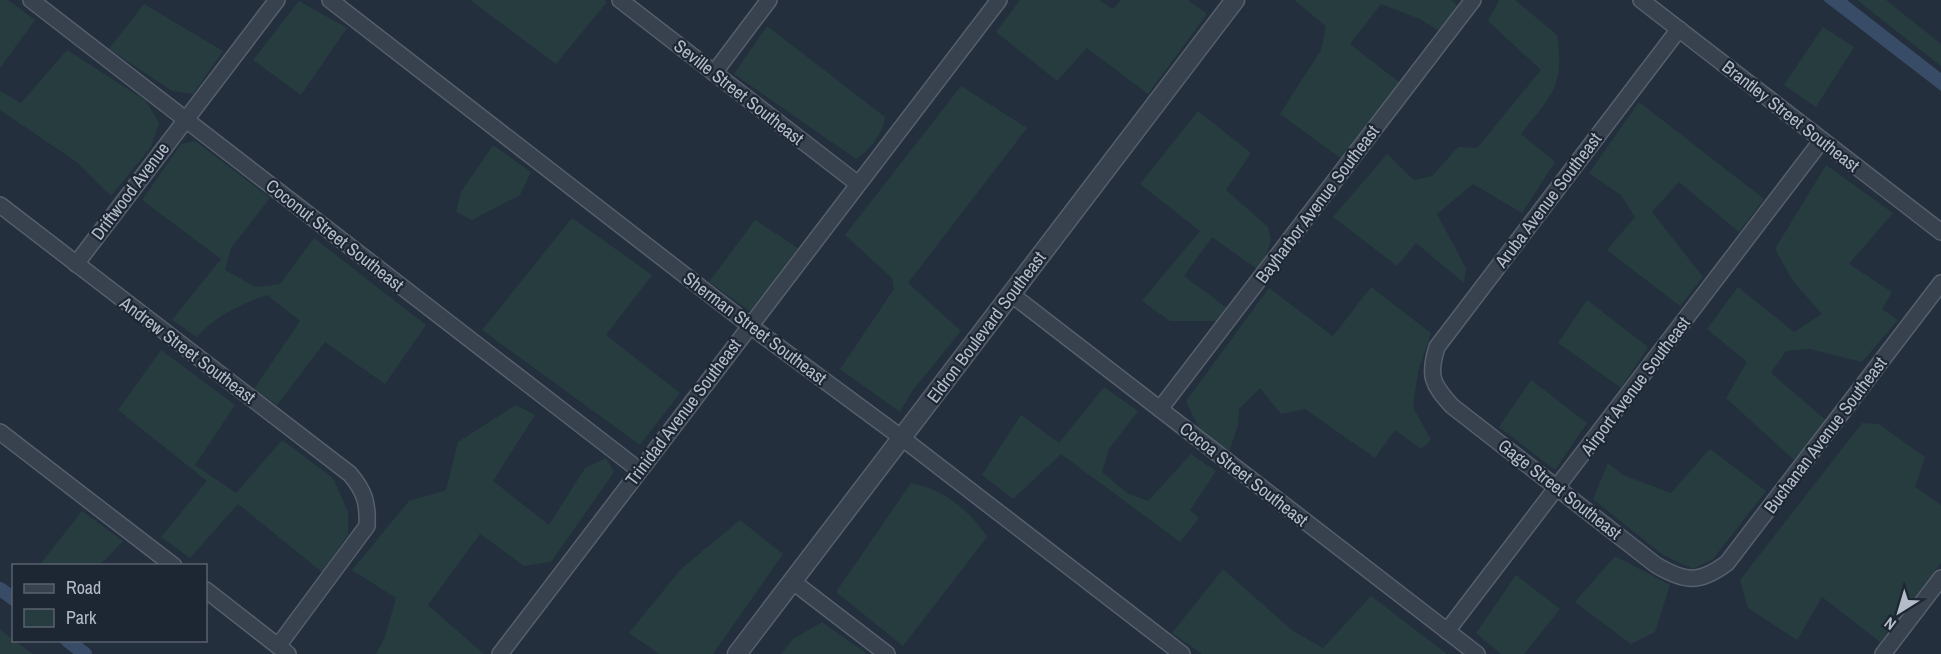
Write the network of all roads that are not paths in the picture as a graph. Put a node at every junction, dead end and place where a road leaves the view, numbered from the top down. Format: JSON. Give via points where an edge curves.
{"nodes":[{"id":1,"x":31,"y":0,"type":"edge"},
{"id":2,"x":277,"y":0,"type":"edge"},
{"id":3,"x":330,"y":0,"type":"edge"},
{"id":4,"x":620,"y":0,"type":"edge"},
{"id":5,"x":769,"y":0,"type":"edge"},
{"id":6,"x":999,"y":0,"type":"edge"},
{"id":7,"x":1235,"y":0,"type":"edge"},
{"id":8,"x":1473,"y":0,"type":"edge"},
{"id":9,"x":1641,"y":0,"type":"edge"},
{"id":10,"x":1679,"y":29,"type":"junction"},
{"id":11,"x":714,"y":73,"type":"junction"},
{"id":12,"x":185,"y":119,"type":"junction"},
{"id":13,"x":1822,"y":140,"type":"junction"},
{"id":14,"x":858,"y":184,"type":"junction"},
{"id":15,"x":0,"y":205,"type":"edge"},
{"id":16,"x":1941,"y":232,"type":"edge"},
{"id":17,"x":76,"y":264,"type":"junction"},
{"id":18,"x":1941,"y":283,"type":"edge"},
{"id":19,"x":1011,"y":294,"type":"junction"},
{"id":20,"x":749,"y":325,"type":"junction"},
{"id":21,"x":1432,"y":378,"type":"joint"},
{"id":22,"x":1160,"y":409,"type":"junction"},
{"id":23,"x":0,"y":432,"type":"edge"},
{"id":24,"x":902,"y":438,"type":"junction"},
{"id":25,"x":639,"y":470,"type":"junction"},
{"id":26,"x":1557,"y":487,"type":"junction"},
{"id":27,"x":171,"y":564,"type":"edge"},
{"id":28,"x":1941,"y":578,"type":"edge"},
{"id":29,"x":1702,"y":579,"type":"joint"},
{"id":30,"x":792,"y":581,"type":"junction"},
{"id":31,"x":207,"y":591,"type":"edge"},
{"id":32,"x":1447,"y":631,"type":"junction"},
{"id":33,"x":283,"y":650,"type":"edge"},
{"id":34,"x":500,"y":654,"type":"edge"},
{"id":35,"x":737,"y":654,"type":"edge"},
{"id":36,"x":887,"y":654,"type":"edge"},
{"id":37,"x":1182,"y":654,"type":"edge"},
{"id":38,"x":1477,"y":654,"type":"edge"},
{"id":39,"x":1883,"y":654,"type":"edge"}],
"edges":[{"from":1,"to":12,"type":"street","name":"Coconut Street Southeast"},
{"from":2,"to":12,"type":"street","name":"Driftwood Avenue"},
{"from":3,"to":20,"type":"street","name":"Sherman Street Southeast"},
{"from":4,"to":11,"type":"street","name":"Seville Street Southeast"},
{"from":5,"to":11,"type":"street"},
{"from":6,"to":14,"type":"street","name":"Trinidad Avenue Southeast"},
{"from":7,"to":19,"type":"street","name":"Eldron Boulevard Southeast"},
{"from":8,"to":22,"type":"street","name":"Bayharbor Avenue Southeast"},
{"from":9,"to":10,"type":"street","name":"Brantley Street Southeast"},
{"from":10,"to":13,"type":"street","name":"Brantley Street Southeast"},
{"from":10,"to":21,"type":"street","name":"Aruba Avenue Southeast","via":[[1437,347],[1431,365]]},
{"from":11,"to":14,"type":"street","name":"Seville Street Southeast"},
{"from":12,"to":17,"type":"street","name":"Driftwood Avenue"},
{"from":12,"to":25,"type":"street","name":"Coconut Street Southeast"},
{"from":13,"to":16,"type":"street","name":"Brantley Street Southeast"},
{"from":13,"to":26,"type":"street","name":"Airport Avenue Southeast"},
{"from":14,"to":20,"type":"street","name":"Trinidad Avenue Southeast"},
{"from":15,"to":17,"type":"street","name":"Andrew Street Southeast"},
{"from":17,"to":33,"type":"street","name":"Andrew Street Southeast","via":[[350,474],[362,489],[368,502],[367,526]]},
{"from":18,"to":29,"type":"street","name":"Buchanan Avenue Southeast","via":[[1727,563]]},
{"from":19,"to":22,"type":"street","name":"Cocoa Street Southeast"},
{"from":19,"to":24,"type":"street","name":"Eldron Boulevard Southeast"},
{"from":20,"to":24,"type":"street","name":"Sherman Street Southeast"},
{"from":20,"to":25,"type":"street","name":"Trinidad Avenue Southeast"},
{"from":21,"to":26,"type":"street","name":"Gage Street Southeast","via":[[1452,406]]},
{"from":22,"to":32,"type":"street","name":"Cocoa Street Southeast"},
{"from":23,"to":27,"type":"street"},
{"from":24,"to":30,"type":"street","name":"Eldron Boulevard Southeast"},
{"from":24,"to":37,"type":"street","name":"Sherman Street Southeast"},
{"from":25,"to":34,"type":"street","name":"Trinidad Avenue Southeast"},
{"from":26,"to":29,"type":"street","name":"Gage Street Southeast","via":[[1656,565],[1677,577]]},
{"from":26,"to":32,"type":"street","name":"Airport Avenue Southeast"},
{"from":28,"to":39,"type":"street"},
{"from":30,"to":35,"type":"street","name":"Eldron Boulevard Southeast"},
{"from":30,"to":36,"type":"street"},
{"from":31,"to":33,"type":"street"},
{"from":32,"to":38,"type":"street","name":"Cocoa Street Southeast"}]}
